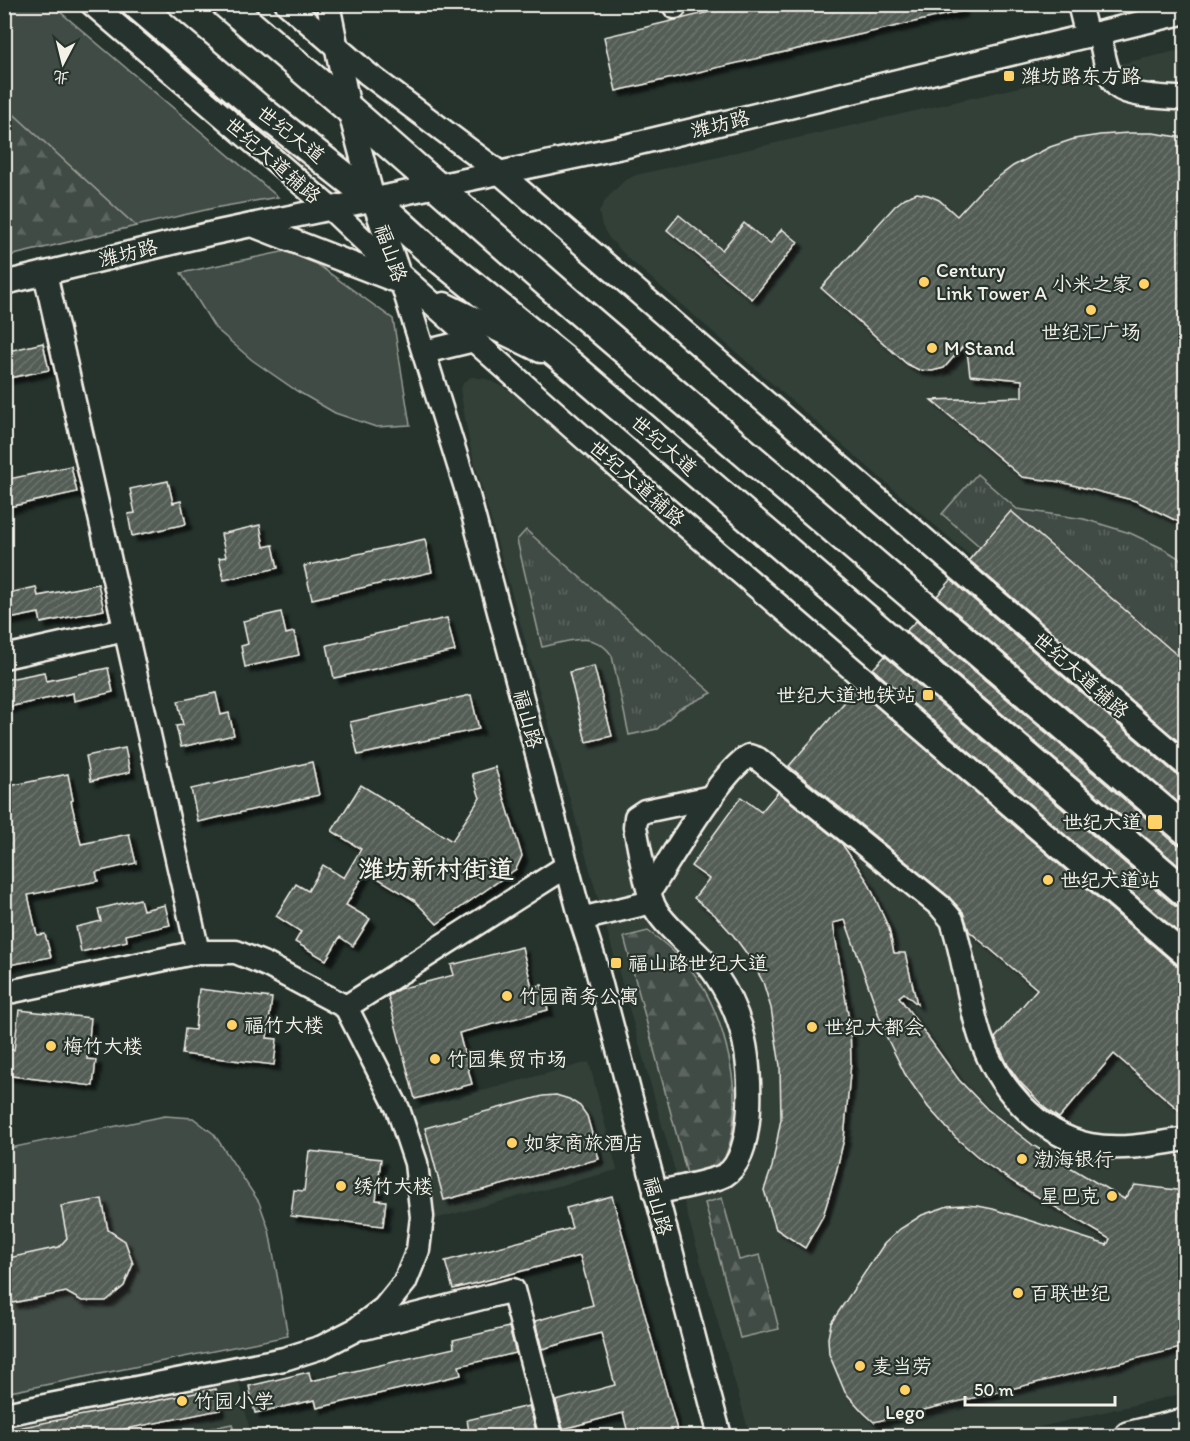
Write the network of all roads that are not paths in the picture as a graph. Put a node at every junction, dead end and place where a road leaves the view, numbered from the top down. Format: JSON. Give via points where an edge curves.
{"nodes":[{"id":1,"x":92,"y":4,"type":"edge"},
{"id":2,"x":136,"y":4,"type":"edge"},
{"id":3,"x":226,"y":4,"type":"edge"},
{"id":4,"x":287,"y":4,"type":"edge"},
{"id":5,"x":328,"y":4,"type":"edge"},
{"id":6,"x":1079,"y":4,"type":"edge"},
{"id":7,"x":1185,"y":12,"type":"edge"},
{"id":8,"x":1093,"y":34,"type":"junction"},
{"id":9,"x":336,"y":46,"type":"junction"},
{"id":10,"x":1185,"y":99,"type":"edge"},
{"id":11,"x":349,"y":109,"type":"junction"},
{"id":12,"x":500,"y":173,"type":"junction"},
{"id":13,"x":436,"y":186,"type":"junction"},
{"id":14,"x":373,"y":199,"type":"junction"},
{"id":15,"x":330,"y":208,"type":"junction"},
{"id":16,"x":252,"y":225,"type":"junction"},
{"id":17,"x":45,"y":273,"type":"junction"},
{"id":18,"x":406,"y":282,"type":"junction"},
{"id":19,"x":4,"y":283,"type":"edge"},
{"id":20,"x":474,"y":340,"type":"junction"},
{"id":21,"x":424,"y":352,"type":"junction"},
{"id":22,"x":573,"y":367,"type":"junction"},
{"id":23,"x":125,"y":630,"type":"junction"},
{"id":24,"x":4,"y":657,"type":"edge"},
{"id":25,"x":1185,"y":765,"type":"edge"},
{"id":26,"x":712,"y":796,"type":"junction"},
{"id":27,"x":1185,"y":830,"type":"edge"},
{"id":28,"x":567,"y":866,"type":"junction"},
{"id":29,"x":1185,"y":893,"type":"edge"},
{"id":30,"x":651,"y":897,"type":"junction"},
{"id":31,"x":581,"y":919,"type":"junction"},
{"id":32,"x":198,"y":952,"type":"junction"},
{"id":33,"x":1185,"y":956,"type":"edge"},
{"id":34,"x":4,"y":993,"type":"edge"},
{"id":35,"x":346,"y":1007,"type":"junction"},
{"id":36,"x":1185,"y":1139,"type":"edge"},
{"id":37,"x":655,"y":1193,"type":"junction"},
{"id":38,"x":355,"y":1330,"type":"junction"},
{"id":39,"x":4,"y":1414,"type":"edge"},
{"id":40,"x":1185,"y":1423,"type":"edge"},
{"id":41,"x":551,"y":1437,"type":"edge"},
{"id":42,"x":720,"y":1437,"type":"edge"},
{"id":43,"x":1129,"y":1437,"type":"edge"}],
"edges":[{"from":1,"to":15,"type":"street","name":"世纪大道辅路"},
{"from":2,"to":14,"type":"main road","name":"世纪大道"},
{"from":3,"to":11,"type":"main road"},
{"from":4,"to":9,"type":"street","name":"世纪大道辅路"},
{"from":5,"to":9,"type":"street","name":"福山路"},
{"from":6,"to":8,"type":"street"},
{"from":7,"to":8,"type":"street","name":"潍坊路"},
{"from":8,"to":10,"type":"street","via":[[1118,88],[1134,94]]},
{"from":8,"to":12,"type":"street","name":"潍坊路"},
{"from":9,"to":11,"type":"street","name":"福山路"},
{"from":9,"to":12,"type":"street","name":"世纪大道辅路"},
{"from":11,"to":13,"type":"main road"},
{"from":11,"to":14,"type":"street","name":"福山路"},
{"from":12,"to":13,"type":"street","name":"潍坊路"},
{"from":12,"to":25,"type":"street","name":"世纪大道辅路"},
{"from":13,"to":14,"type":"street","name":"潍坊路"},
{"from":13,"to":27,"type":"main road"},
{"from":14,"to":15,"type":"street","name":"潍坊路"},
{"from":14,"to":18,"type":"street","name":"福山路"},
{"from":14,"to":22,"type":"main road","name":"世纪大道","via":[[430,251]]},
{"from":15,"to":16,"type":"street","name":"潍坊路"},
{"from":15,"to":18,"type":"street","name":"世纪大道辅路"},
{"from":16,"to":17,"type":"street","name":"潍坊路"},
{"from":16,"to":18,"type":"street"},
{"from":17,"to":19,"type":"street","name":"潍坊路"},
{"from":17,"to":23,"type":"street"},
{"from":18,"to":20,"type":"street","name":"世纪大道辅路"},
{"from":18,"to":21,"type":"street","name":"福山路"},
{"from":18,"to":22,"type":"street"},
{"from":20,"to":21,"type":"street"},
{"from":20,"to":33,"type":"street","name":"世纪大道辅路"},
{"from":21,"to":28,"type":"street","name":"福山路","via":[[466,488]]},
{"from":22,"to":29,"type":"main road","name":"世纪大道"},
{"from":23,"to":24,"type":"street"},
{"from":23,"to":32,"type":"street"},
{"from":26,"to":30,"type":"street"},
{"from":26,"to":30,"type":"street","via":[[645,811],[636,817]]},
{"from":26,"to":36,"type":"street","via":[[740,761],[749,756],[758,759],[940,906],[957,937],[986,1055],[1011,1094],[1029,1113],[1078,1141],[1110,1148]]},
{"from":28,"to":31,"type":"street","name":"福山路"},
{"from":28,"to":35,"type":"street"},
{"from":30,"to":31,"type":"street"},
{"from":30,"to":37,"type":"street","via":[[657,912],[713,972],[726,992],[744,1039],[750,1089],[746,1137],[732,1169],[725,1175]]},
{"from":31,"to":37,"type":"street","name":"福山路","via":[[596,962]]},
{"from":32,"to":34,"type":"street"},
{"from":32,"to":35,"type":"street","via":[[236,952]]},
{"from":35,"to":38,"type":"street","via":[[398,1109],[416,1163],[422,1217],[418,1250],[405,1282],[384,1308]]},
{"from":37,"to":42,"type":"street","name":"福山路"},
{"from":38,"to":39,"type":"street","via":[[322,1347],[284,1359]]},
{"from":38,"to":41,"type":"street","via":[[513,1290]]},
{"from":40,"to":43,"type":"main road"}]}
